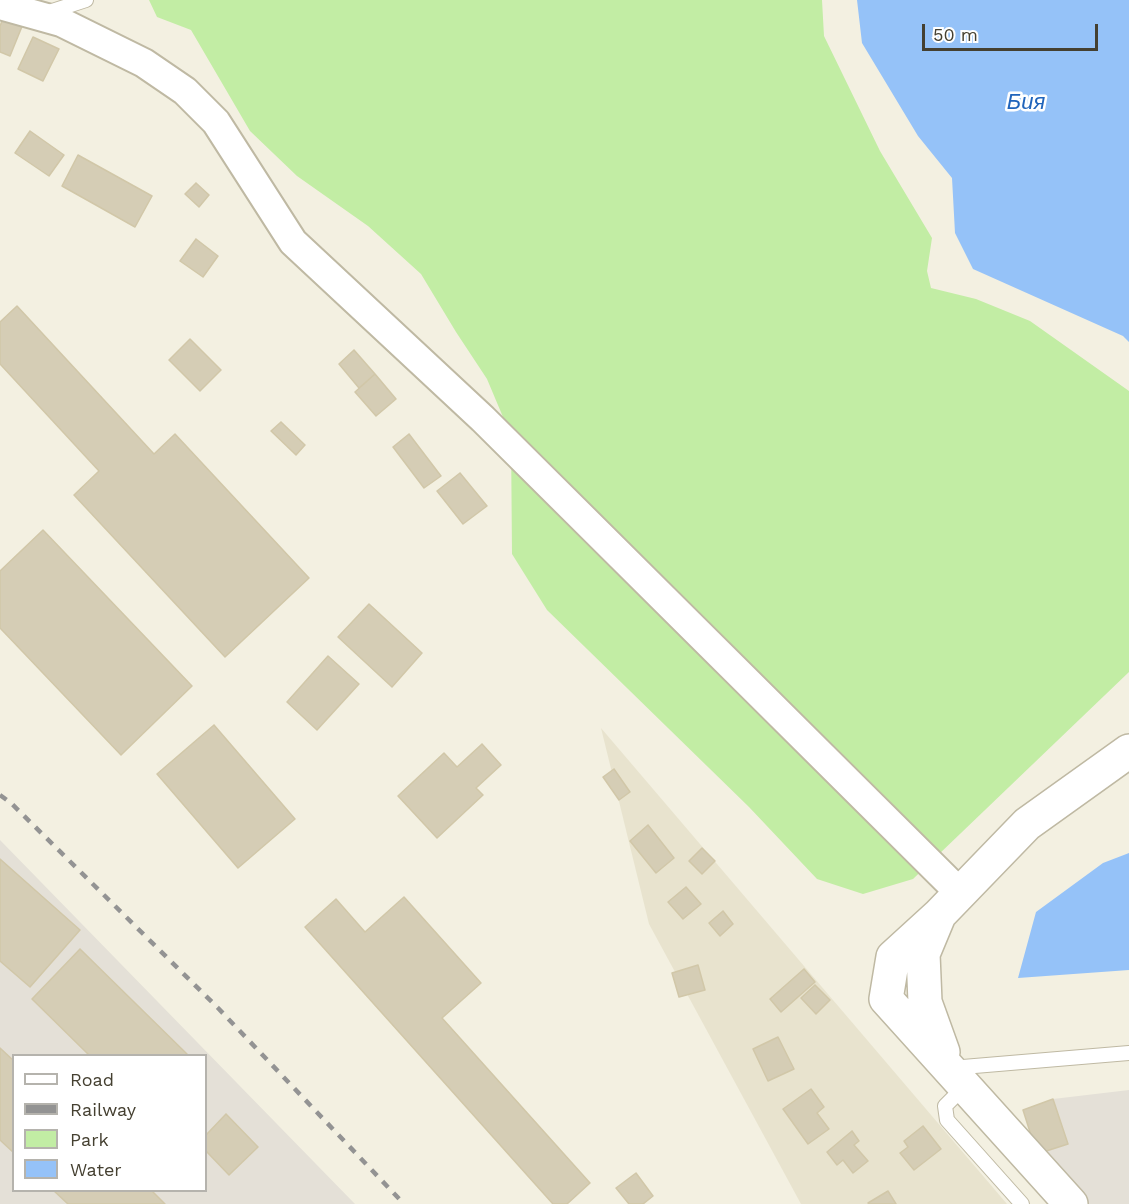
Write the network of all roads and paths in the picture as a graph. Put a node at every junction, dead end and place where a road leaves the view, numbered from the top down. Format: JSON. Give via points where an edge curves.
{"nodes":[{"id":1,"x":86,"y":0,"type":"edge"},
{"id":2,"x":0,"y":5,"type":"edge"},
{"id":3,"x":38,"y":16,"type":"junction"},
{"id":4,"x":1129,"y":751,"type":"edge"},
{"id":5,"x":949,"y":904,"type":"junction"},
{"id":6,"x":1129,"y":1053,"type":"edge"},
{"id":7,"x":957,"y":1077,"type":"junction"},
{"id":8,"x":1022,"y":1204,"type":"edge"},
{"id":9,"x":1071,"y":1204,"type":"edge"}],
"edges":[{"from":1,"to":3,"type":"lane"},
{"from":2,"to":3,"type":"street"},
{"from":3,"to":5,"type":"street","via":[[61,22],[144,63],[185,91],[216,122],[293,242],[483,419]]},
{"from":4,"to":5,"type":"street","via":[[1027,824]]},
{"from":5,"to":7,"type":"street","via":[[923,954],[925,1002]]},
{"from":6,"to":7,"type":"lane"},
{"from":7,"to":8,"type":"lane","via":[[945,1106],[947,1120]]},
{"from":7,"to":9,"type":"street"}]}
